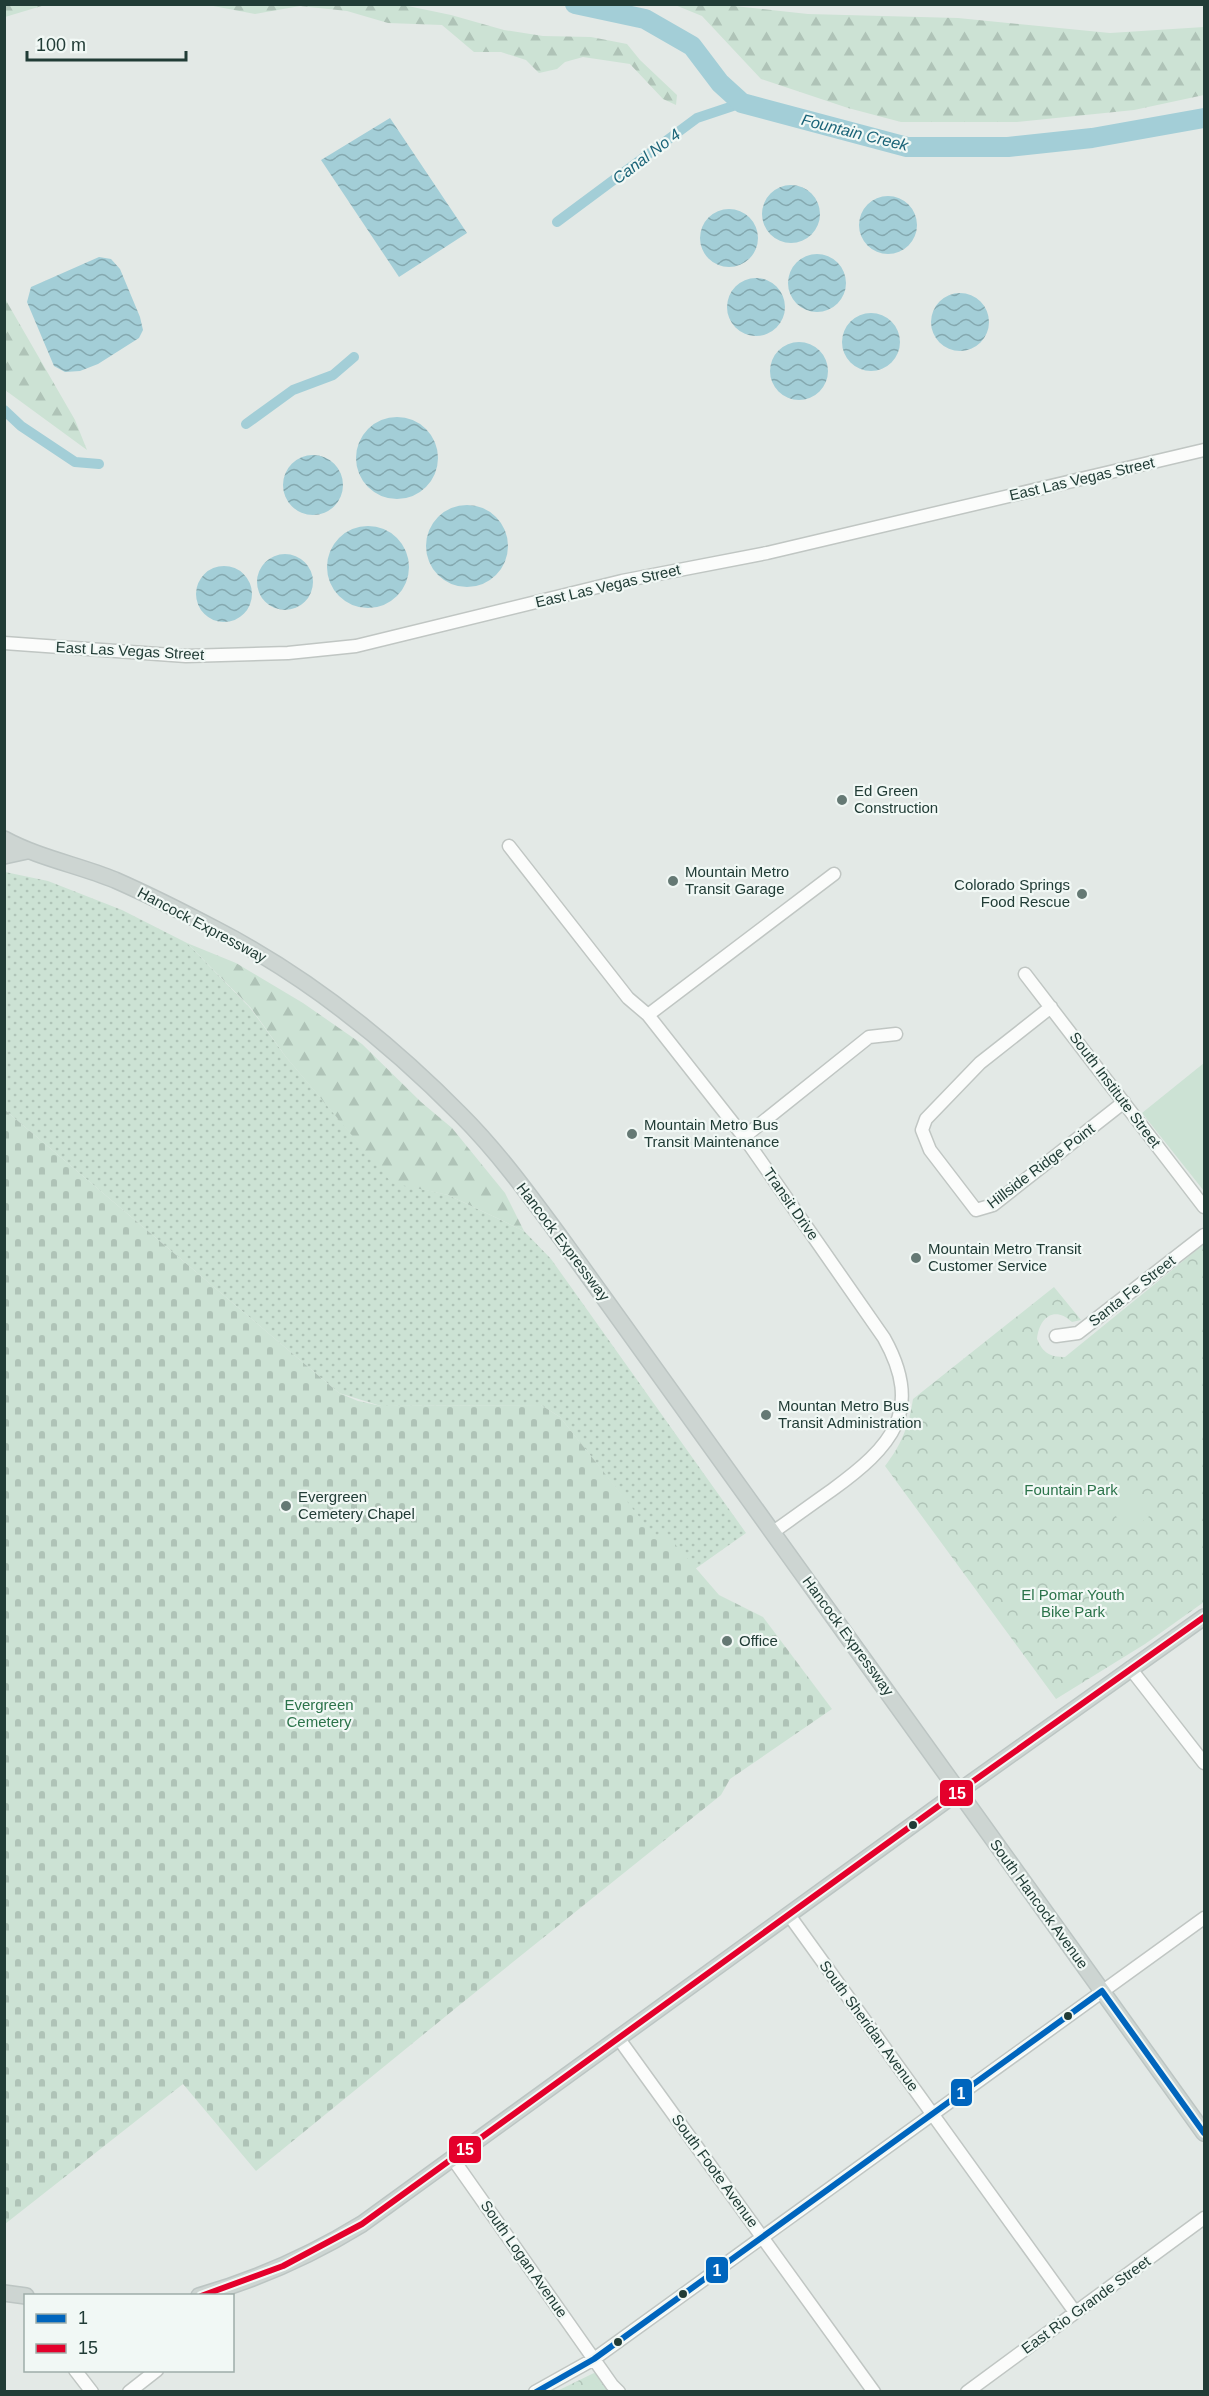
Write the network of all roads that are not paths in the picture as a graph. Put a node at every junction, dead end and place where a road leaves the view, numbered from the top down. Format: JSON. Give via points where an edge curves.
{"nodes":[{"id":1,"x":1204,"y":450,"type":"edge"},
{"id":2,"x":4,"y":643,"type":"edge"},
{"id":3,"x":4,"y":839,"type":"edge"},
{"id":4,"x":509,"y":846,"type":"dead end"},
{"id":5,"x":27,"y":851,"type":"junction"},
{"id":6,"x":4,"y":856,"type":"edge"},
{"id":7,"x":834,"y":874,"type":"dead end"},
{"id":8,"x":1025,"y":974,"type":"dead end"},
{"id":9,"x":1051,"y":1007,"type":"junction"},
{"id":10,"x":648,"y":1015,"type":"junction"},
{"id":11,"x":896,"y":1034,"type":"dead end"},
{"id":12,"x":1124,"y":1102,"type":"junction"},
{"id":13,"x":744,"y":1137,"type":"junction"},
{"id":14,"x":1204,"y":1207,"type":"edge"},
{"id":15,"x":1204,"y":1235,"type":"edge"},
{"id":16,"x":1056,"y":1336,"type":"dead end"},
{"id":17,"x":773,"y":1533,"type":"junction"},
{"id":18,"x":1204,"y":1617,"type":"edge"},
{"id":19,"x":1130,"y":1668,"type":"junction"},
{"id":20,"x":1204,"y":1763,"type":"edge"},
{"id":21,"x":958,"y":1792,"type":"junction"},
{"id":22,"x":789,"y":1915,"type":"junction"},
{"id":23,"x":1204,"y":1917,"type":"edge"},
{"id":24,"x":1102,"y":1991,"type":"junction"},
{"id":25,"x":619,"y":2039,"type":"junction"},
{"id":26,"x":933,"y":2114,"type":"junction"},
{"id":27,"x":1204,"y":2133,"type":"edge"},
{"id":28,"x":453,"y":2159,"type":"junction"},
{"id":29,"x":1204,"y":2218,"type":"edge"},
{"id":30,"x":763,"y":2238,"type":"junction"},
{"id":31,"x":4,"y":2293,"type":"edge"},
{"id":32,"x":203,"y":2294,"type":"edge"},
{"id":33,"x":24,"y":2296,"type":"edge"},
{"id":34,"x":1075,"y":2312,"type":"junction"},
{"id":35,"x":594,"y":2359,"type":"junction"},
{"id":36,"x":77,"y":2372,"type":"edge"},
{"id":37,"x":154,"y":2372,"type":"edge"},
{"id":38,"x":92,"y":2391,"type":"edge"},
{"id":39,"x":129,"y":2391,"type":"edge"},
{"id":40,"x":535,"y":2391,"type":"edge"},
{"id":41,"x":619,"y":2391,"type":"edge"},
{"id":42,"x":874,"y":2391,"type":"edge"},
{"id":43,"x":967,"y":2391,"type":"edge"}],
"edges":[{"from":1,"to":2,"type":"street","name":"East Las Vegas Street","via":[[766,553],[622,581],[356,646],[186,656]]},
{"from":3,"to":5,"type":"main road","name":"Hancock Expressway"},
{"from":4,"to":10,"type":"street","name":"Transit Drive","via":[[628,998]]},
{"from":5,"to":6,"type":"main road"},
{"from":5,"to":17,"type":"main road","name":"Hancock Expressway","via":[[116,881],[217,930],[306,983],[379,1039],[461,1115],[530,1196]]},
{"from":7,"to":10,"type":"street"},
{"from":8,"to":9,"type":"street","name":"South Institute Street"},
{"from":9,"to":12,"type":"street","name":"South Institute Street"},
{"from":9,"to":12,"type":"street","name":"Hillside Ridge Point","via":[[980,1063],[926,1119],[922,1131],[930,1150],[976,1210],[993,1205]]},
{"from":10,"to":13,"type":"street","name":"Transit Drive"},
{"from":11,"to":13,"type":"street","via":[[869,1037]]},
{"from":12,"to":14,"type":"street","name":"South Institute Street"},
{"from":13,"to":17,"type":"street","name":"Transit Drive","via":[[884,1338],[900,1372],[902,1388],[897,1423],[876,1456]]},
{"from":15,"to":16,"type":"street","name":"Santa Fe Street","via":[[1078,1333]]},
{"from":17,"to":21,"type":"main road","name":"Hancock Expressway"},
{"from":18,"to":19,"type":"main road"},
{"from":19,"to":20,"type":"street"},
{"from":19,"to":21,"type":"main road"},
{"from":21,"to":22,"type":"main road"},
{"from":21,"to":24,"type":"main road","name":"South Hancock Avenue"},
{"from":22,"to":25,"type":"main road"},
{"from":22,"to":26,"type":"street","name":"South Sheridan Avenue"},
{"from":23,"to":24,"type":"street"},
{"from":24,"to":26,"type":"street"},
{"from":24,"to":27,"type":"main road","name":"South Hancock Avenue"},
{"from":25,"to":28,"type":"main road"},
{"from":25,"to":30,"type":"street","name":"South Foote Avenue"},
{"from":26,"to":30,"type":"street"},
{"from":26,"to":34,"type":"street","name":"South Sheridan Avenue"},
{"from":28,"to":32,"type":"main road","via":[[362,2224],[308,2256],[243,2283]]},
{"from":28,"to":35,"type":"street","name":"South Logan Avenue"},
{"from":29,"to":34,"type":"street","name":"East Rio Grande Street"},
{"from":30,"to":35,"type":"street"},
{"from":30,"to":42,"type":"street","name":"South Foote Avenue"},
{"from":31,"to":33,"type":"main road"},
{"from":34,"to":43,"type":"street","name":"East Rio Grande Street"},
{"from":35,"to":40,"type":"street"},
{"from":35,"to":41,"type":"street","name":"South Logan Avenue"},
{"from":36,"to":38,"type":"street"},
{"from":37,"to":39,"type":"street"}]}
